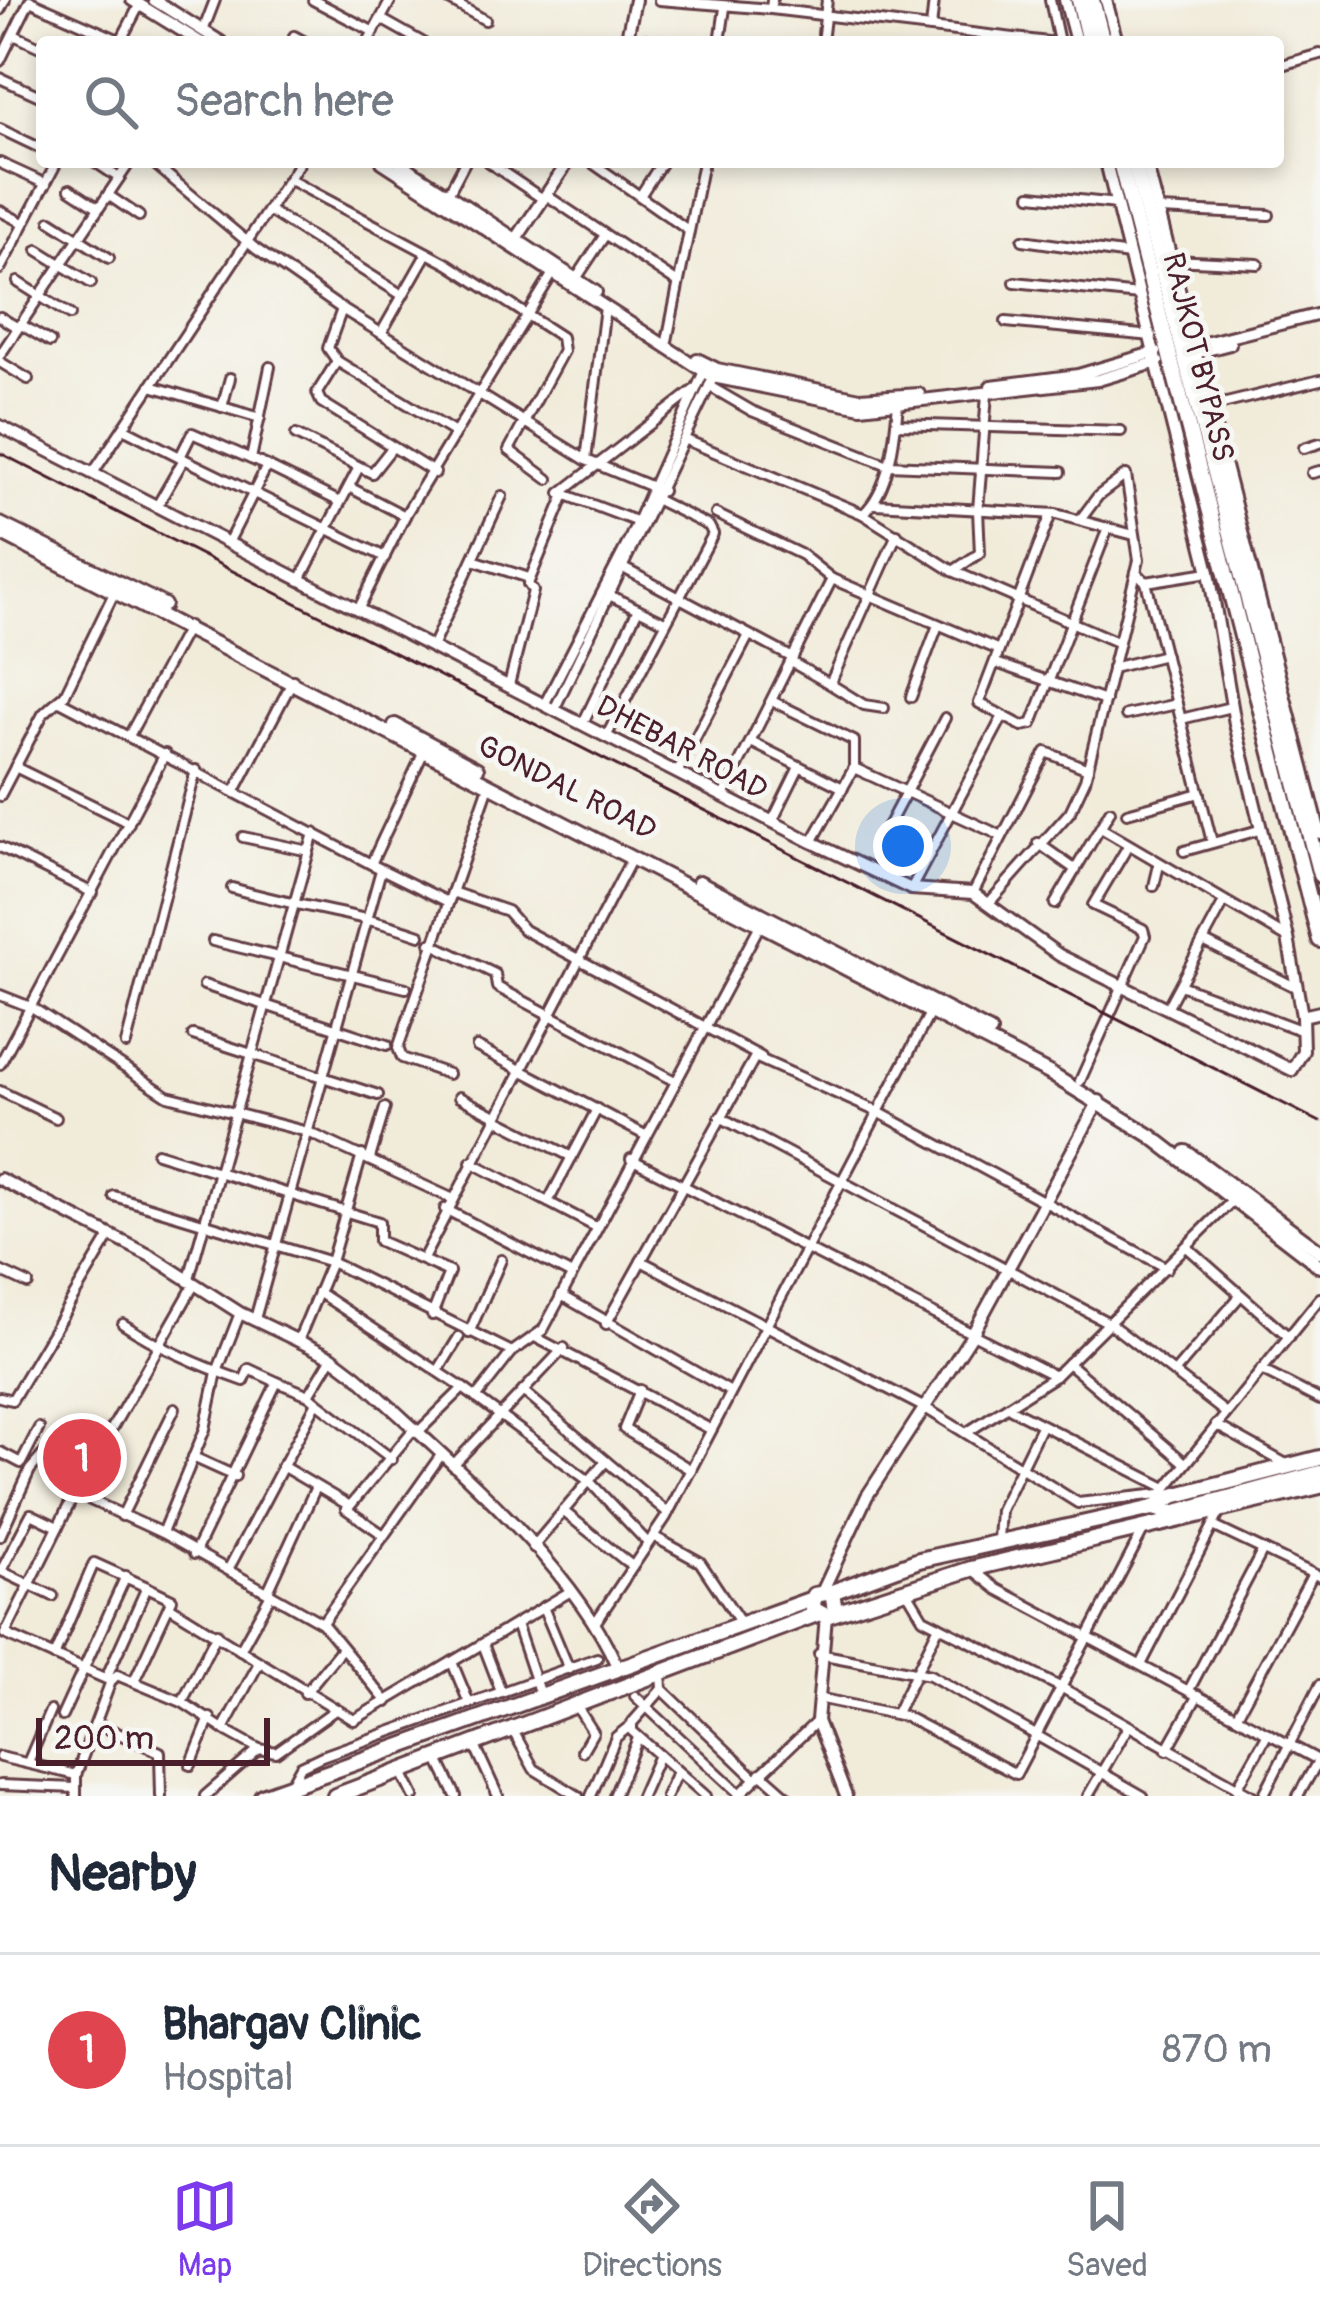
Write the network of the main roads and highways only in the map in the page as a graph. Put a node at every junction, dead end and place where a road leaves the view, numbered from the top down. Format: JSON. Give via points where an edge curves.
{"nodes":[{"id":1,"x":1079,"y":0,"type":"edge"},
{"id":2,"x":1092,"y":0,"type":"edge"},
{"id":3,"x":1088,"y":36,"type":"edge"},
{"id":4,"x":1101,"y":36,"type":"edge"},
{"id":5,"x":1122,"y":168,"type":"edge"},
{"id":6,"x":1136,"y":168,"type":"edge"},
{"id":7,"x":1235,"y":505,"type":"road end"},
{"id":8,"x":1228,"y":527,"type":"junction"},
{"id":9,"x":0,"y":528,"type":"edge"},
{"id":10,"x":1229,"y":562,"type":"junction"},
{"id":11,"x":117,"y":587,"type":"junction"},
{"id":12,"x":1246,"y":623,"type":"junction"},
{"id":13,"x":426,"y":747,"type":"junction"},
{"id":14,"x":1320,"y":875,"type":"edge"},
{"id":15,"x":1320,"y":940,"type":"edge"},
{"id":16,"x":933,"y":1006,"type":"junction"},
{"id":17,"x":1104,"y":1100,"type":"junction"},
{"id":18,"x":1237,"y":1195,"type":"junction"},
{"id":19,"x":1320,"y":1251,"type":"edge"},
{"id":20,"x":1320,"y":1266,"type":"edge"},
{"id":21,"x":1320,"y":1458,"type":"edge"},
{"id":22,"x":1320,"y":1473,"type":"edge"},
{"id":23,"x":1320,"y":1486,"type":"edge"},
{"id":24,"x":1159,"y":1496,"type":"junction"},
{"id":25,"x":824,"y":1604,"type":"junction"},
{"id":26,"x":371,"y":1790,"type":"edge"},
{"id":27,"x":262,"y":1796,"type":"edge"},
{"id":28,"x":335,"y":1796,"type":"edge"}],
"edges":[{"from":1,"to":3,"type":"highway"},
{"from":2,"to":4,"type":"highway"},
{"from":5,"to":10,"type":"highway","name":"RAJKOT BYPASS"},
{"from":6,"to":8,"type":"highway","name":"RAJKOT BYPASS"},
{"from":7,"to":8,"type":"highway"},
{"from":8,"to":10,"type":"highway","name":"RAJKOT BYPASS"},
{"from":9,"to":11,"type":"main road"},
{"from":10,"to":12,"type":"highway"},
{"from":11,"to":13,"type":"main road","name":"GONDAL ROAD"},
{"from":11,"to":13,"type":"main road"},
{"from":12,"to":14,"type":"highway"},
{"from":12,"to":15,"type":"highway"},
{"from":13,"to":16,"type":"main road","name":"GONDAL ROAD"},
{"from":13,"to":16,"type":"main road"},
{"from":16,"to":17,"type":"main road"},
{"from":16,"to":17,"type":"main road","name":"GONDAL ROAD"},
{"from":17,"to":18,"type":"main road"},
{"from":18,"to":19,"type":"main road"},
{"from":18,"to":20,"type":"main road"},
{"from":21,"to":24,"type":"highway"},
{"from":22,"to":24,"type":"highway","via":[[1173,1513]]},
{"from":23,"to":25,"type":"highway","via":[[1216,1519]]},
{"from":24,"to":25,"type":"highway","via":[[893,1568]]},
{"from":25,"to":26,"type":"highway"},
{"from":25,"to":27,"type":"highway","via":[[740,1622],[538,1688]]},
{"from":26,"to":28,"type":"highway"}]}
